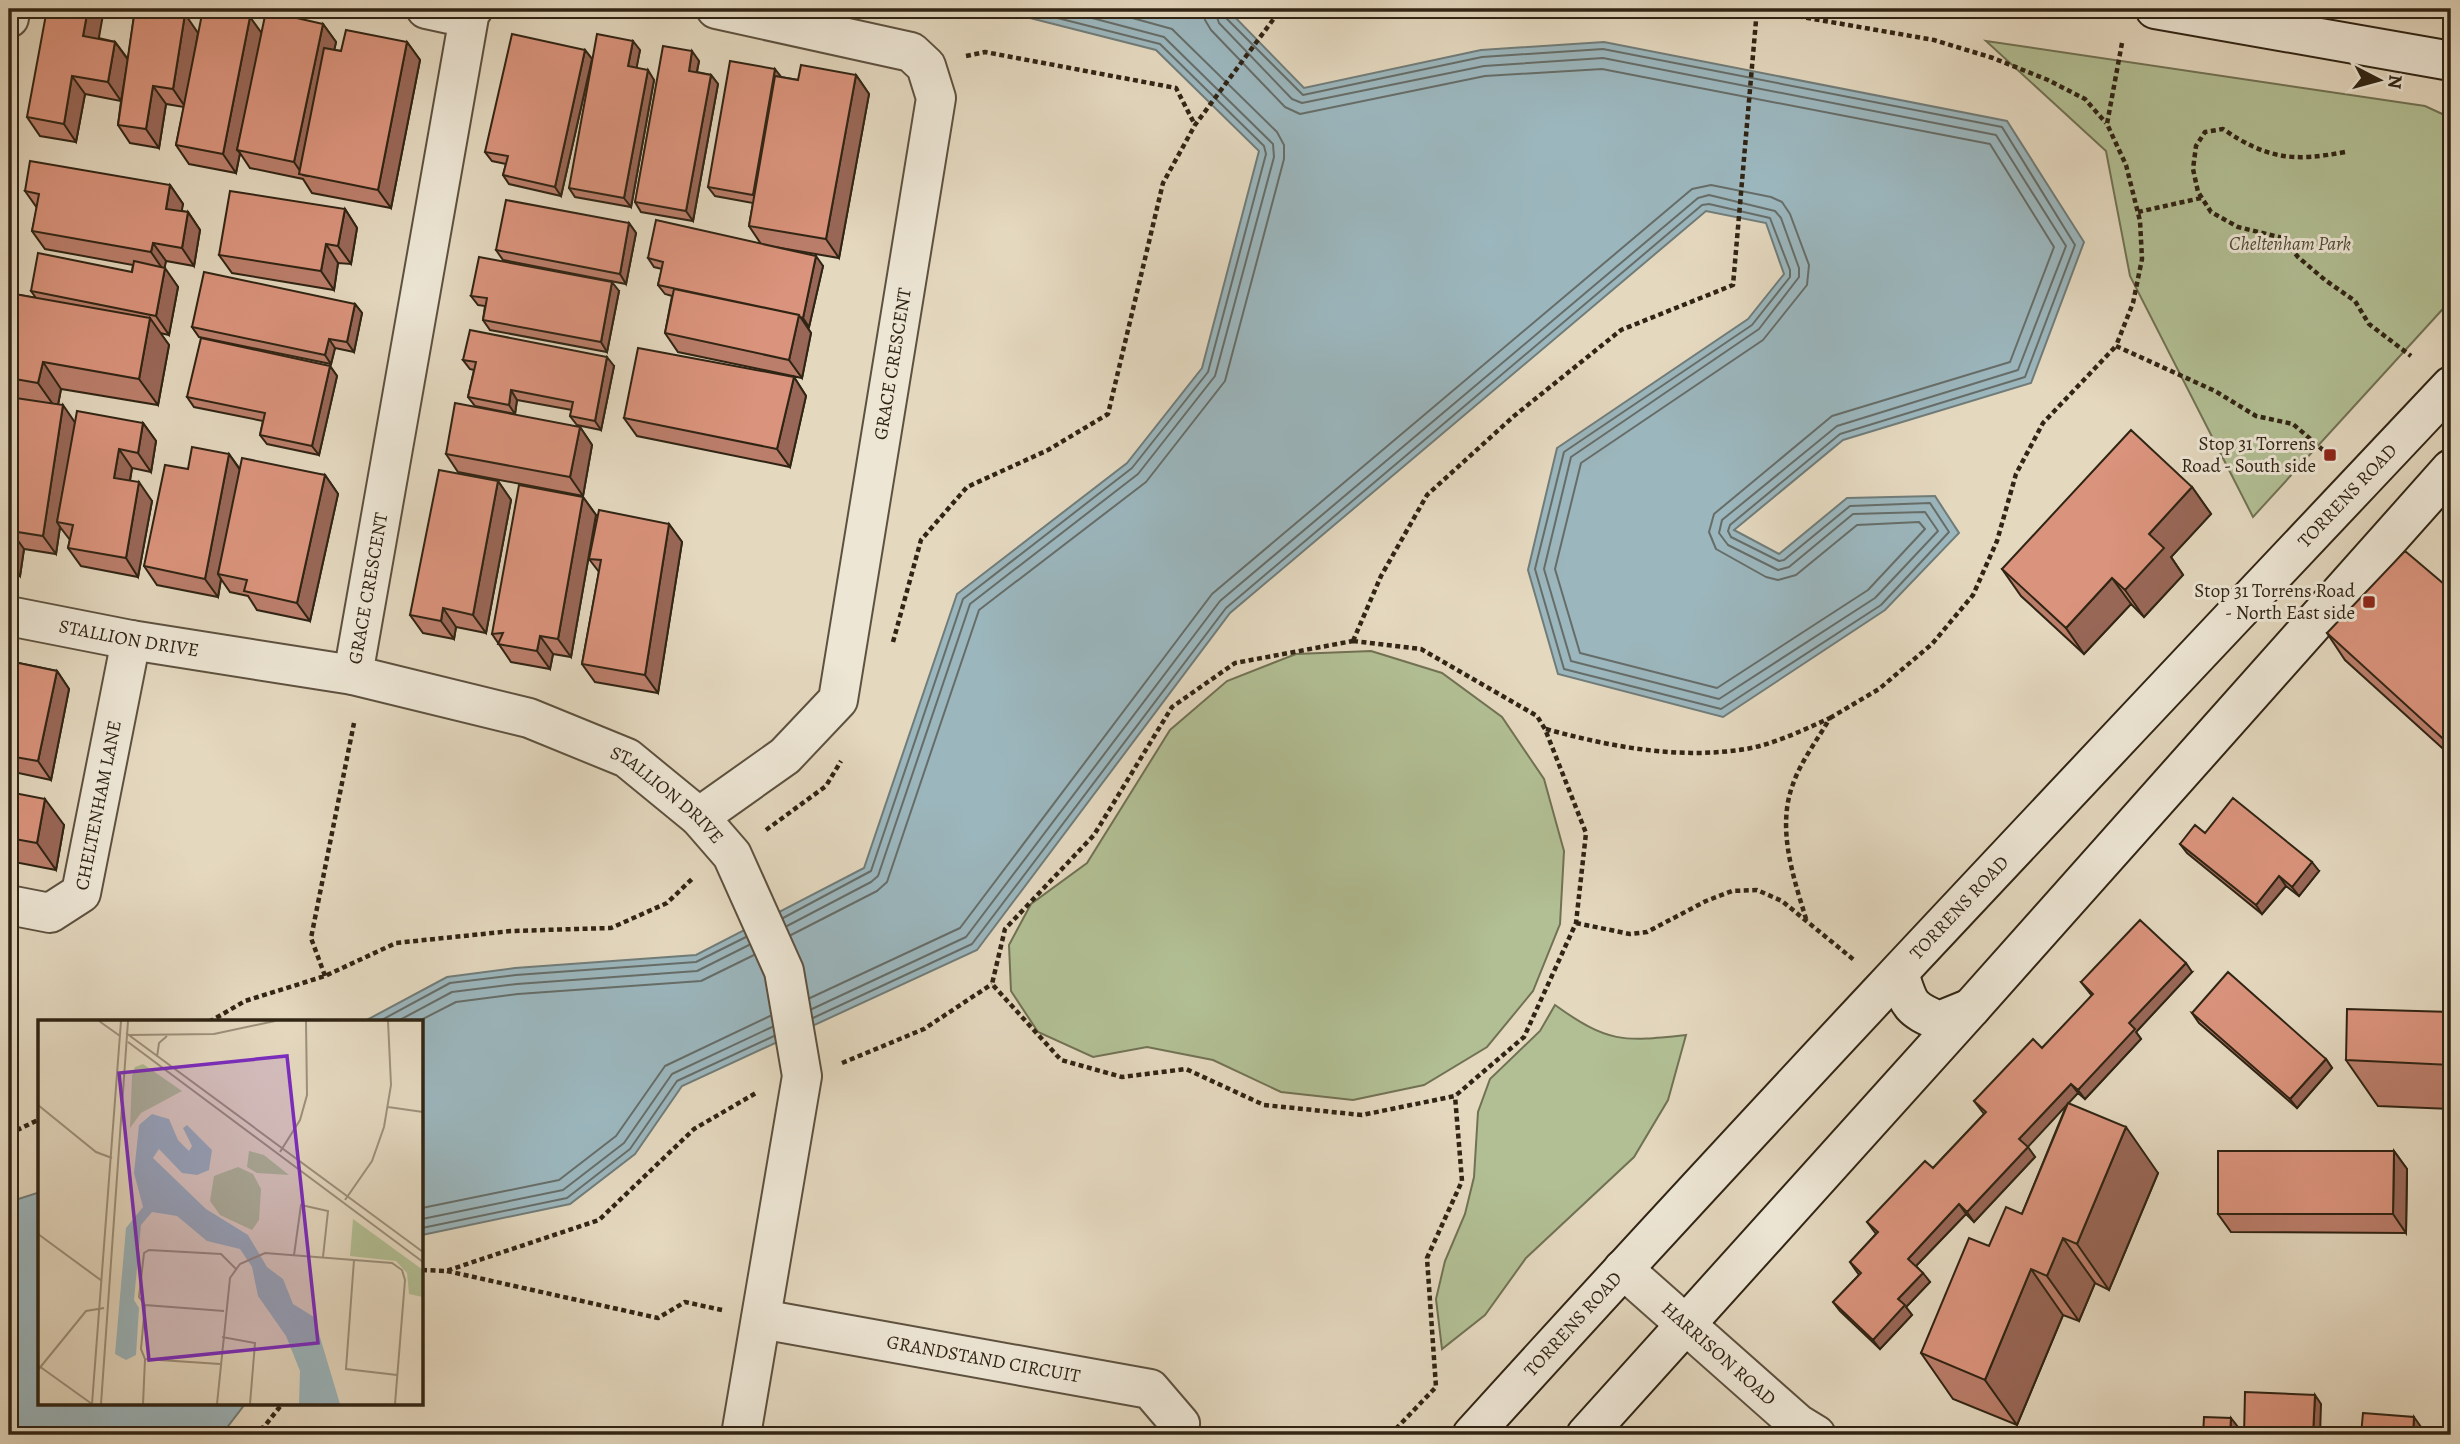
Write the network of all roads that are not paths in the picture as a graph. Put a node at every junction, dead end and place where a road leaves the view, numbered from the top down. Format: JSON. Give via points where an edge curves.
{"nodes":[{"id":1,"x":10,"y":9,"type":"edge"},
{"id":2,"x":426,"y":9,"type":"edge"},
{"id":3,"x":716,"y":9,"type":"edge"},
{"id":4,"x":2155,"y":9,"type":"edge"},
{"id":5,"x":472,"y":10,"type":"edge"},
{"id":6,"x":9,"y":18,"type":"edge"},
{"id":7,"x":2451,"y":61,"type":"edge"},
{"id":8,"x":2451,"y":386,"type":"edge"},
{"id":9,"x":2451,"y":468,"type":"edge"},
{"id":10,"x":9,"y":616,"type":"edge"},
{"id":11,"x":131,"y":640,"type":"junction"},
{"id":12,"x":353,"y":675,"type":"junction"},
{"id":13,"x":699,"y":817,"type":"junction"},
{"id":14,"x":9,"y":905,"type":"edge"},
{"id":15,"x":1899,"y":973,"type":"junction"},
{"id":16,"x":1971,"y":1008,"type":"junction"},
{"id":17,"x":1623,"y":1269,"type":"junction"},
{"id":18,"x":746,"y":1316,"type":"junction"},
{"id":19,"x":1686,"y":1326,"type":"junction"},
{"id":20,"x":741,"y":1435,"type":"edge"},
{"id":21,"x":1177,"y":1435,"type":"edge"},
{"id":22,"x":1472,"y":1435,"type":"edge"},
{"id":23,"x":1586,"y":1435,"type":"edge"},
{"id":24,"x":1816,"y":1435,"type":"edge"}],
"edges":[{"from":1,"to":6,"type":"street"},
{"from":2,"to":5,"type":"street","via":[[449,14]]},
{"from":3,"to":13,"type":"street","name":"GRACE CRESCENT","via":[[911,52],[926,66],[936,98],[838,700],[785,755]]},
{"from":4,"to":7,"type":"street"},
{"from":5,"to":12,"type":"street","name":"GRACE CRESCENT"},
{"from":8,"to":15,"type":"street","name":"TORRENS ROAD"},
{"from":9,"to":16,"type":"street"},
{"from":10,"to":11,"type":"street","name":"STALLION DRIVE"},
{"from":11,"to":12,"type":"street","name":"STALLION DRIVE"},
{"from":11,"to":14,"type":"street","name":"CHELTENHAM LANE","via":[[81,894],[50,913]]},
{"from":12,"to":13,"type":"street","name":"STALLION DRIVE","via":[[529,718],[627,758]]},
{"from":13,"to":18,"type":"street","name":"STALLION DRIVE","via":[[739,871],[784,971],[801,1082]]},
{"from":15,"to":16,"type":"street","via":[[1908,1002],[1919,1012],[1939,1021]]},
{"from":15,"to":17,"type":"street","name":"TORRENS ROAD"},
{"from":16,"to":19,"type":"street"},
{"from":17,"to":19,"type":"street","name":"HARRISON ROAD"},
{"from":17,"to":22,"type":"street","name":"TORRENS ROAD"},
{"from":18,"to":20,"type":"street","name":"STALLION DRIVE"},
{"from":18,"to":21,"type":"street","name":"GRANDSTAND CIRCUIT","via":[[1150,1389],[1180,1424]]},
{"from":19,"to":23,"type":"street"},
{"from":19,"to":24,"type":"street","name":"HARRISON ROAD"}]}
